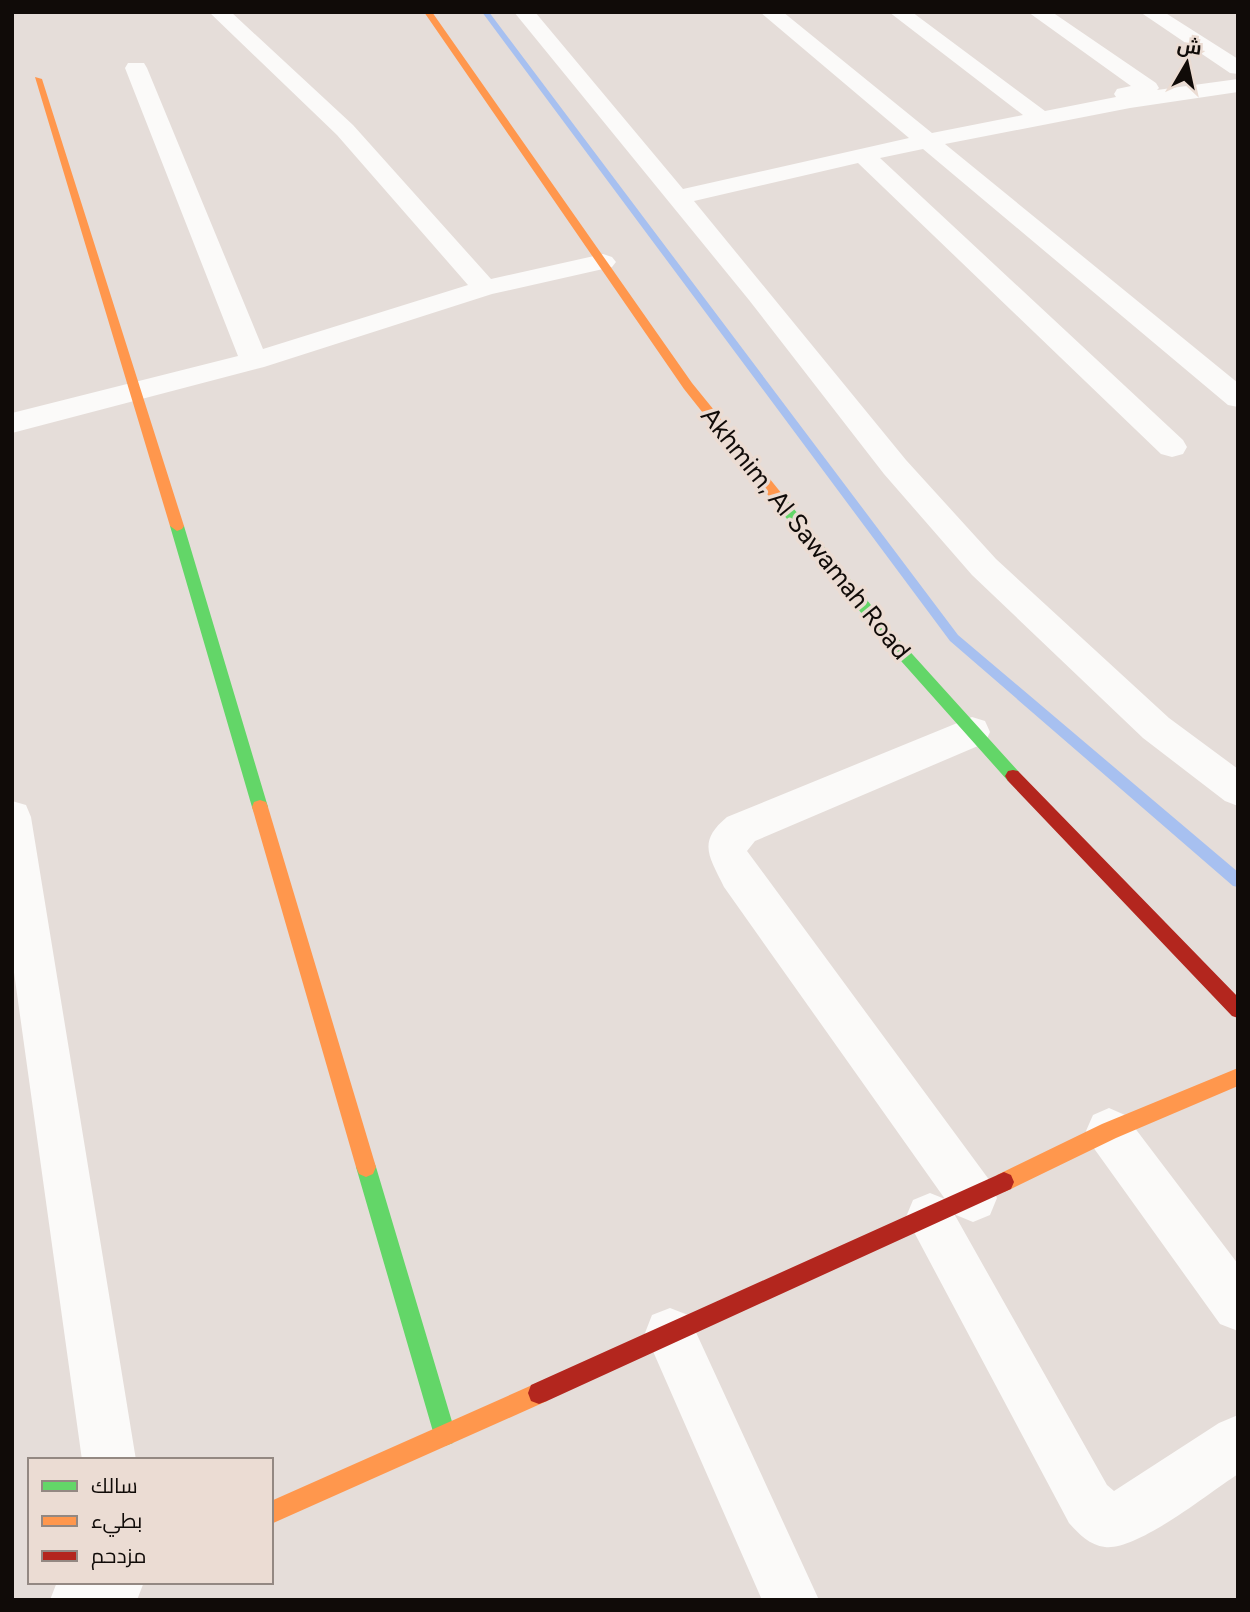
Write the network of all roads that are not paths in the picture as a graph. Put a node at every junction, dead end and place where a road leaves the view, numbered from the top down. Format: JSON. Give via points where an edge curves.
{"nodes":[{"id":1,"x":219,"y":12,"type":"edge"},
{"id":2,"x":428,"y":12,"type":"edge"},
{"id":3,"x":524,"y":12,"type":"edge"},
{"id":4,"x":770,"y":12,"type":"edge"},
{"id":5,"x":899,"y":12,"type":"edge"},
{"id":6,"x":1038,"y":12,"type":"edge"},
{"id":7,"x":1150,"y":12,"type":"edge"},
{"id":8,"x":136,"y":68,"type":"dead end"},
{"id":9,"x":1238,"y":69,"type":"edge"},
{"id":10,"x":38,"y":79,"type":"dead end"},
{"id":11,"x":1238,"y":85,"type":"edge"},
{"id":12,"x":1139,"y":95,"type":"junction"},
{"id":13,"x":1042,"y":119,"type":"junction"},
{"id":14,"x":927,"y":141,"type":"junction"},
{"id":15,"x":863,"y":155,"type":"junction"},
{"id":16,"x":678,"y":197,"type":"junction"},
{"id":17,"x":603,"y":262,"type":"junction"},
{"id":18,"x":485,"y":288,"type":"junction"},
{"id":19,"x":254,"y":361,"type":"junction"},
{"id":20,"x":135,"y":391,"type":"junction"},
{"id":21,"x":1238,"y":398,"type":"edge"},
{"id":22,"x":12,"y":423,"type":"edge"},
{"id":23,"x":1172,"y":447,"type":"dead end"},
{"id":24,"x":972,"y":732,"type":"junction"},
{"id":25,"x":1238,"y":790,"type":"edge"},
{"id":26,"x":12,"y":817,"type":"edge"},
{"id":27,"x":1238,"y":1010,"type":"edge"},
{"id":28,"x":1238,"y":1077,"type":"edge"},
{"id":29,"x":1109,"y":1131,"type":"junction"},
{"id":30,"x":952,"y":1207,"type":"junction"},
{"id":31,"x":1238,"y":1306,"type":"edge"},
{"id":32,"x":670,"y":1333,"type":"junction"},
{"id":33,"x":445,"y":1435,"type":"junction"},
{"id":34,"x":1238,"y":1442,"type":"edge"},
{"id":35,"x":109,"y":1458,"type":"edge"},
{"id":36,"x":273,"y":1512,"type":"edge"},
{"id":37,"x":112,"y":1584,"type":"edge"},
{"id":38,"x":78,"y":1600,"type":"edge"},
{"id":39,"x":791,"y":1600,"type":"edge"}],
"edges":[{"from":1,"to":18,"type":"street","via":[[345,130]]},
{"from":2,"to":17,"type":"street","name":"Akhmim, Al Sawamah Road"},
{"from":3,"to":16,"type":"street"},
{"from":4,"to":14,"type":"street"},
{"from":5,"to":13,"type":"street"},
{"from":6,"to":12,"type":"street"},
{"from":7,"to":9,"type":"street"},
{"from":8,"to":19,"type":"street"},
{"from":9,"to":12,"type":"street"},
{"from":10,"to":20,"type":"street"},
{"from":11,"to":12,"type":"street"},
{"from":12,"to":13,"type":"street"},
{"from":13,"to":14,"type":"street"},
{"from":14,"to":15,"type":"street"},
{"from":14,"to":21,"type":"street"},
{"from":15,"to":16,"type":"street"},
{"from":15,"to":23,"type":"street"},
{"from":16,"to":25,"type":"street","via":[[894,467],[984,567],[1156,727]]},
{"from":17,"to":18,"type":"street"},
{"from":17,"to":24,"type":"street","name":"Akhmim, Al Sawamah Road","via":[[688,386],[753,469],[890,639]]},
{"from":18,"to":19,"type":"street"},
{"from":19,"to":20,"type":"street"},
{"from":20,"to":22,"type":"street"},
{"from":20,"to":33,"type":"street"},
{"from":24,"to":27,"type":"street","name":"Akhmim, Al Sawamah Road"},
{"from":24,"to":30,"type":"street","via":[[741,829],[727,839],[727,852],[738,874]]},
{"from":26,"to":35,"type":"street"},
{"from":28,"to":29,"type":"street"},
{"from":29,"to":30,"type":"street"},
{"from":29,"to":31,"type":"street"},
{"from":30,"to":32,"type":"street"},
{"from":30,"to":34,"type":"street","via":[[1088,1504],[1103,1519],[1121,1519]]},
{"from":32,"to":33,"type":"street"},
{"from":32,"to":39,"type":"street"},
{"from":33,"to":36,"type":"street"},
{"from":37,"to":38,"type":"street"}]}
